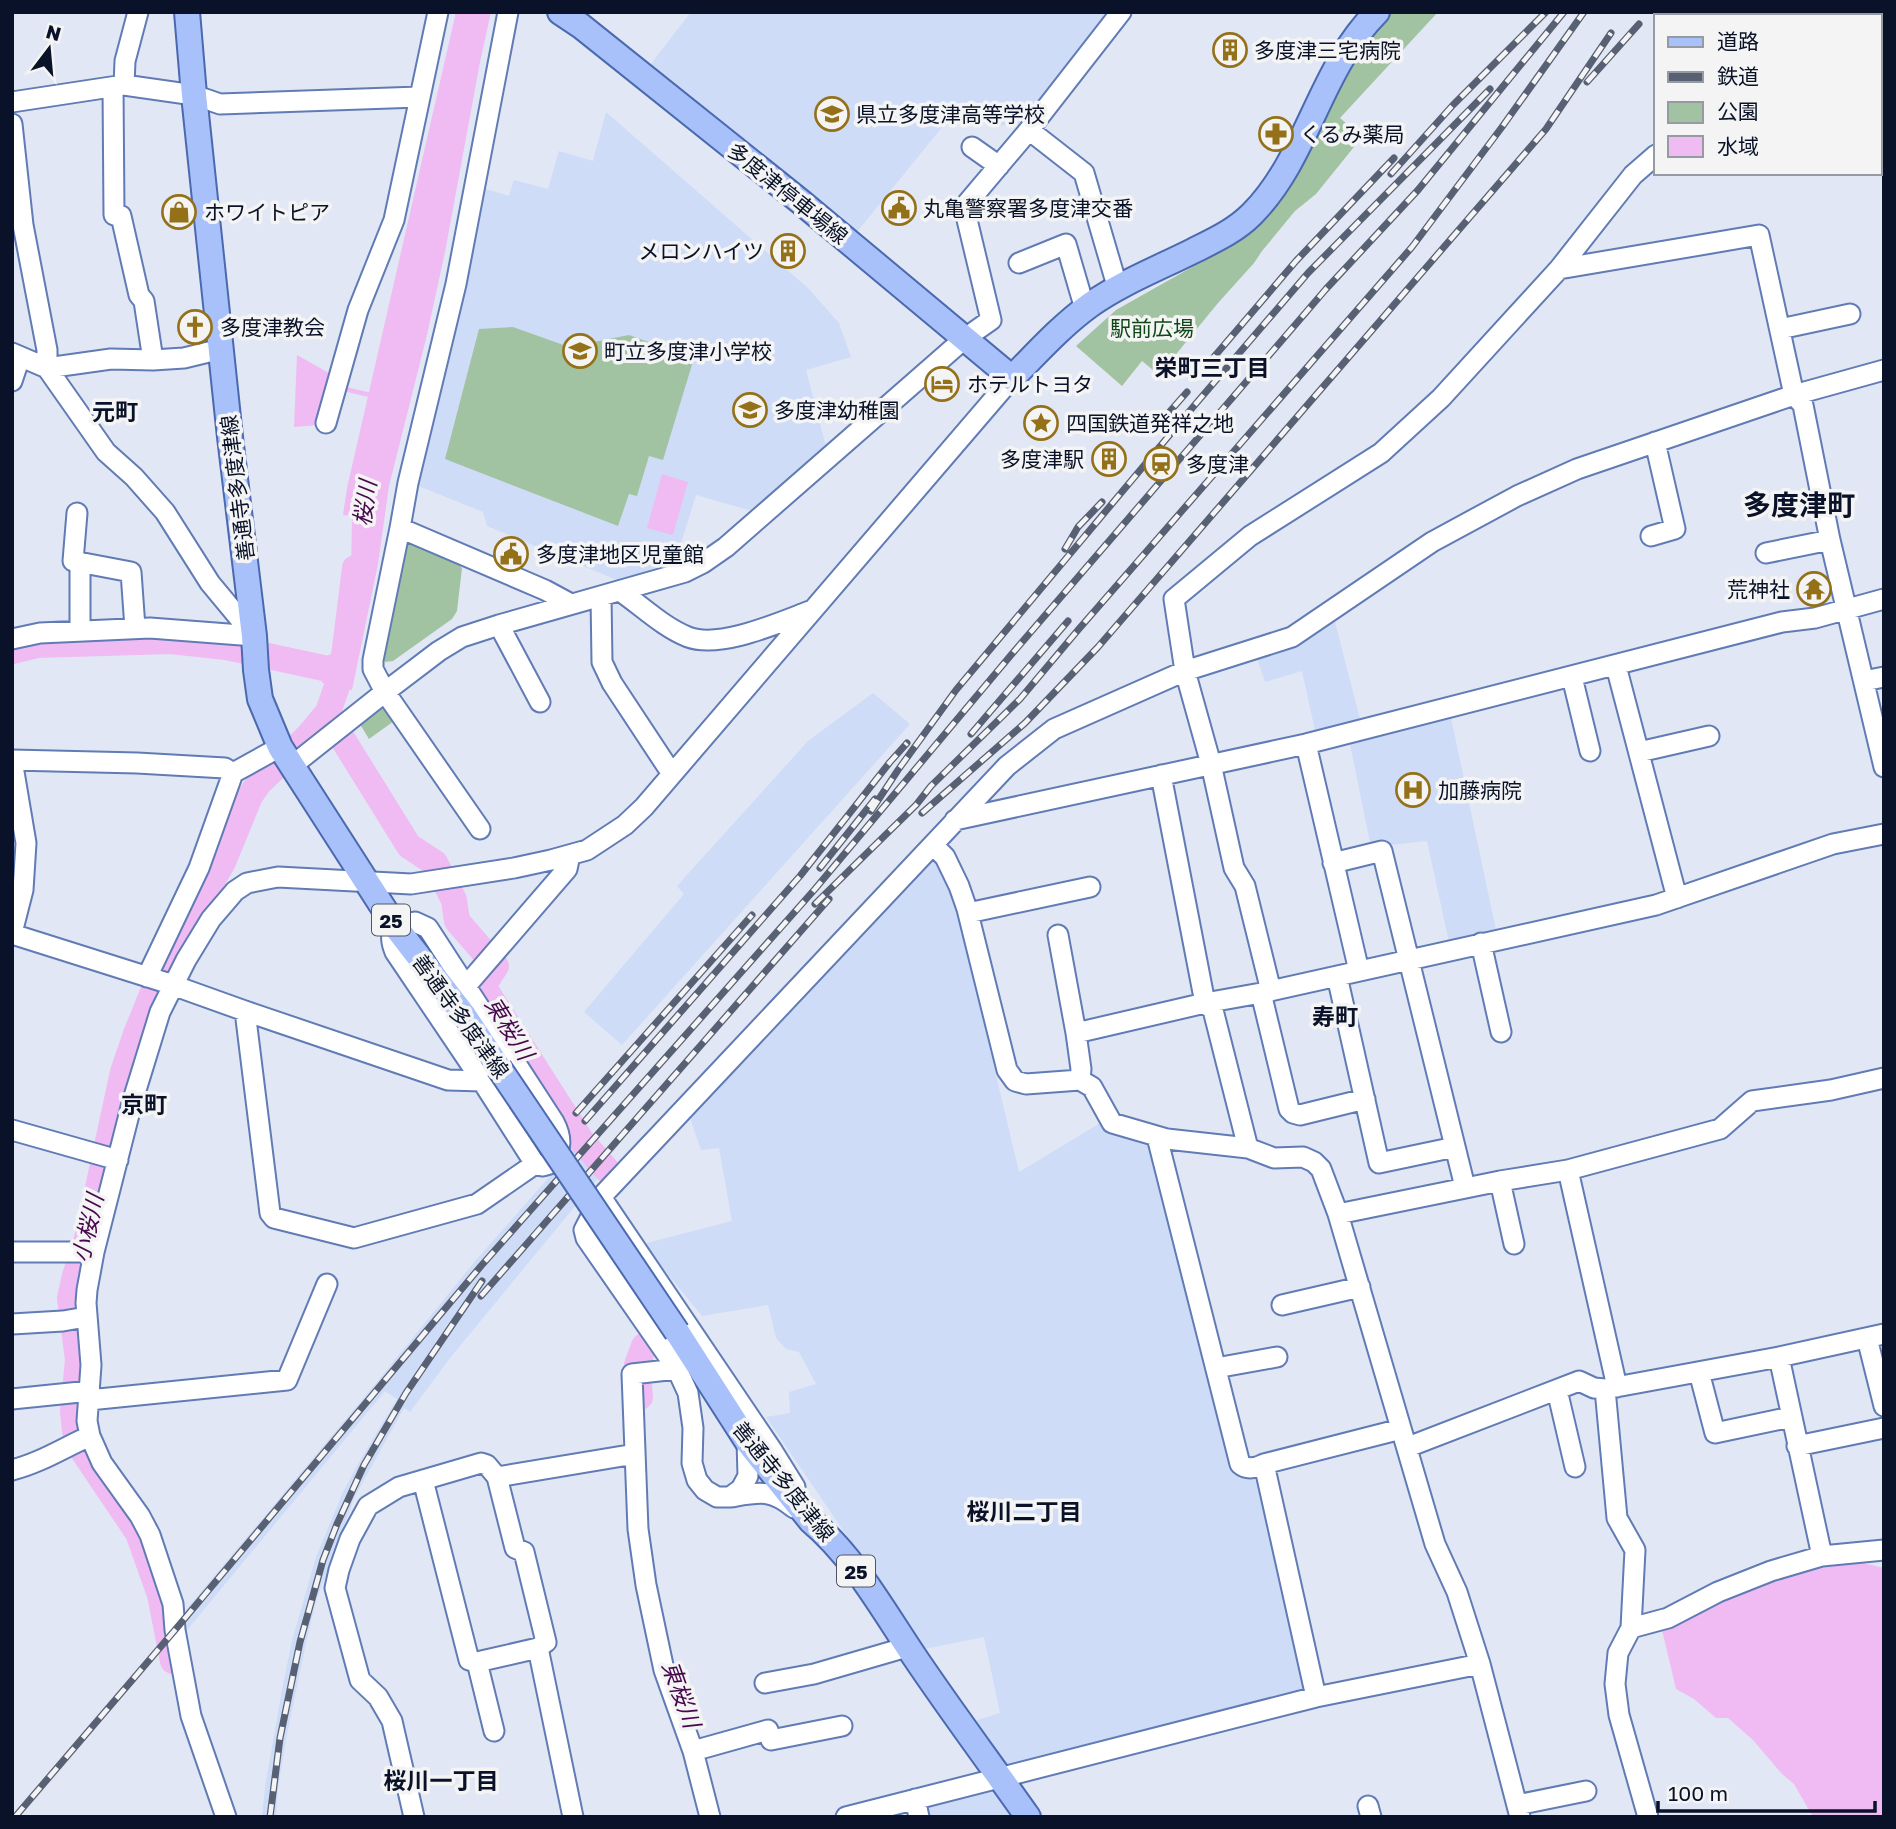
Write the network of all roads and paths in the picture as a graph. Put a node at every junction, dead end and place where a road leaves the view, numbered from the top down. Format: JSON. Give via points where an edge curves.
{"nodes":[{"id":1,"x":138,"y":12,"type":"edge"},
{"id":2,"x":187,"y":12,"type":"edge"},
{"id":3,"x":438,"y":12,"type":"edge"},
{"id":4,"x":508,"y":12,"type":"edge"},
{"id":5,"x":561,"y":12,"type":"edge"},
{"id":6,"x":1121,"y":12,"type":"edge"},
{"id":7,"x":1377,"y":12,"type":"edge"},
{"id":8,"x":118,"y":86,"type":"junction"},
{"id":9,"x":194,"y":95,"type":"junction"},
{"id":10,"x":419,"y":97,"type":"junction"},
{"id":11,"x":12,"y":102,"type":"edge"},
{"id":12,"x":12,"y":124,"type":"edge"},
{"id":13,"x":1029,"y":130,"type":"junction"},
{"id":14,"x":972,"y":147,"type":"dead end"},
{"id":15,"x":1654,"y":157,"type":"edge"},
{"id":16,"x":999,"y":166,"type":"junction"},
{"id":17,"x":1019,"y":263,"type":"dead end"},
{"id":18,"x":1559,"y":269,"type":"junction"},
{"id":19,"x":1118,"y":289,"type":"junction"},
{"id":20,"x":1085,"y":309,"type":"junction"},
{"id":21,"x":1850,"y":314,"type":"dead end"},
{"id":22,"x":1780,"y":329,"type":"junction"},
{"id":23,"x":964,"y":339,"type":"junction"},
{"id":24,"x":221,"y":349,"type":"junction"},
{"id":25,"x":16,"y":355,"type":"edge"},
{"id":26,"x":153,"y":360,"type":"junction"},
{"id":27,"x":47,"y":368,"type":"junction"},
{"id":28,"x":1884,"y":370,"type":"edge"},
{"id":29,"x":1012,"y":378,"type":"junction"},
{"id":30,"x":12,"y":381,"type":"edge"},
{"id":31,"x":1794,"y":395,"type":"junction"},
{"id":32,"x":326,"y":423,"type":"dead end"},
{"id":33,"x":1655,"y":442,"type":"junction"},
{"id":34,"x":77,"y":513,"type":"dead end"},
{"id":35,"x":400,"y":528,"type":"junction"},
{"id":36,"x":1651,"y":536,"type":"dead end"},
{"id":37,"x":1830,"y":540,"type":"junction"},
{"id":38,"x":1766,"y":553,"type":"dead end"},
{"id":39,"x":80,"y":562,"type":"junction"},
{"id":40,"x":620,"y":591,"type":"junction"},
{"id":41,"x":601,"y":596,"type":"junction"},
{"id":42,"x":1884,"y":599,"type":"edge"},
{"id":43,"x":571,"y":604,"type":"junction"},
{"id":44,"x":1847,"y":609,"type":"junction"},
{"id":45,"x":812,"y":610,"type":"junction"},
{"id":46,"x":499,"y":625,"type":"junction"},
{"id":47,"x":135,"y":628,"type":"junction"},
{"id":48,"x":79,"y":631,"type":"junction"},
{"id":49,"x":254,"y":636,"type":"junction"},
{"id":50,"x":12,"y":639,"type":"edge"},
{"id":51,"x":1616,"y":666,"type":"junction"},
{"id":52,"x":1185,"y":671,"type":"junction"},
{"id":53,"x":1572,"y":677,"type":"junction"},
{"id":54,"x":1884,"y":677,"type":"edge"},
{"id":55,"x":1864,"y":681,"type":"junction"},
{"id":56,"x":385,"y":692,"type":"junction"},
{"id":57,"x":540,"y":702,"type":"dead end"},
{"id":58,"x":1709,"y":736,"type":"dead end"},
{"id":59,"x":1306,"y":744,"type":"junction"},
{"id":60,"x":1590,"y":751,"type":"dead end"},
{"id":61,"x":1639,"y":752,"type":"junction"},
{"id":62,"x":1882,"y":755,"type":"edge"},
{"id":63,"x":286,"y":756,"type":"junction"},
{"id":64,"x":1211,"y":764,"type":"junction"},
{"id":65,"x":233,"y":773,"type":"junction"},
{"id":66,"x":672,"y":774,"type":"junction"},
{"id":67,"x":1161,"y":775,"type":"junction"},
{"id":68,"x":955,"y":820,"type":"junction"},
{"id":69,"x":480,"y":829,"type":"dead end"},
{"id":70,"x":1884,"y":834,"type":"edge"},
{"id":71,"x":933,"y":845,"type":"junction"},
{"id":72,"x":570,"y":855,"type":"junction"},
{"id":73,"x":1333,"y":863,"type":"junction"},
{"id":74,"x":367,"y":881,"type":"junction"},
{"id":75,"x":1090,"y":887,"type":"dead end"},
{"id":76,"x":1677,"y":898,"type":"junction"},
{"id":77,"x":968,"y":913,"type":"junction"},
{"id":78,"x":395,"y":926,"type":"junction"},
{"id":79,"x":12,"y":933,"type":"edge"},
{"id":80,"x":1058,"y":935,"type":"dead end"},
{"id":81,"x":1481,"y":943,"type":"junction"},
{"id":82,"x":1409,"y":960,"type":"junction"},
{"id":83,"x":1359,"y":971,"type":"junction"},
{"id":84,"x":1337,"y":976,"type":"junction"},
{"id":85,"x":158,"y":980,"type":"junction"},
{"id":86,"x":466,"y":986,"type":"junction"},
{"id":87,"x":1266,"y":992,"type":"junction"},
{"id":88,"x":1205,"y":1003,"type":"junction"},
{"id":89,"x":245,"y":1012,"type":"junction"},
{"id":90,"x":1501,"y":1032,"type":"dead end"},
{"id":91,"x":1076,"y":1033,"type":"junction"},
{"id":92,"x":490,"y":1075,"type":"junction"},
{"id":93,"x":1884,"y":1078,"type":"edge"},
{"id":94,"x":1080,"y":1080,"type":"junction"},
{"id":95,"x":1365,"y":1099,"type":"junction"},
{"id":96,"x":12,"y":1130,"type":"edge"},
{"id":97,"x":1157,"y":1137,"type":"junction"},
{"id":98,"x":1248,"y":1147,"type":"junction"},
{"id":99,"x":1455,"y":1147,"type":"junction"},
{"id":100,"x":109,"y":1158,"type":"junction"},
{"id":101,"x":534,"y":1164,"type":"junction"},
{"id":102,"x":1568,"y":1170,"type":"junction"},
{"id":103,"x":1500,"y":1181,"type":"junction"},
{"id":104,"x":1465,"y":1187,"type":"junction"},
{"id":105,"x":601,"y":1197,"type":"junction"},
{"id":106,"x":1338,"y":1214,"type":"junction"},
{"id":107,"x":1514,"y":1244,"type":"dead end"},
{"id":108,"x":12,"y":1252,"type":"edge"},
{"id":109,"x":87,"y":1252,"type":"junction"},
{"id":110,"x":327,"y":1284,"type":"dead end"},
{"id":111,"x":1360,"y":1287,"type":"junction"},
{"id":112,"x":1282,"y":1305,"type":"dead end"},
{"id":113,"x":76,"y":1319,"type":"junction"},
{"id":114,"x":12,"y":1324,"type":"edge"},
{"id":115,"x":1875,"y":1336,"type":"edge"},
{"id":116,"x":1277,"y":1357,"type":"dead end"},
{"id":117,"x":1779,"y":1357,"type":"junction"},
{"id":118,"x":1216,"y":1368,"type":"junction"},
{"id":119,"x":677,"y":1369,"type":"junction"},
{"id":120,"x":1699,"y":1372,"type":"junction"},
{"id":121,"x":1611,"y":1388,"type":"junction"},
{"id":122,"x":1557,"y":1390,"type":"junction"},
{"id":123,"x":82,"y":1394,"type":"junction"},
{"id":124,"x":12,"y":1399,"type":"edge"},
{"id":125,"x":1884,"y":1406,"type":"edge"},
{"id":126,"x":1791,"y":1417,"type":"junction"},
{"id":127,"x":1884,"y":1428,"type":"edge"},
{"id":128,"x":1404,"y":1438,"type":"junction"},
{"id":129,"x":82,"y":1439,"type":"junction"},
{"id":130,"x":747,"y":1441,"type":"junction"},
{"id":131,"x":1797,"y":1446,"type":"junction"},
{"id":132,"x":635,"y":1454,"type":"junction"},
{"id":133,"x":1264,"y":1464,"type":"junction"},
{"id":134,"x":1575,"y":1467,"type":"dead end"},
{"id":135,"x":12,"y":1471,"type":"edge"},
{"id":136,"x":497,"y":1477,"type":"junction"},
{"id":137,"x":423,"y":1480,"type":"junction"},
{"id":138,"x":730,"y":1497,"type":"junction"},
{"id":139,"x":817,"y":1526,"type":"junction"},
{"id":140,"x":1884,"y":1549,"type":"edge"},
{"id":141,"x":1822,"y":1556,"type":"junction"},
{"id":142,"x":1631,"y":1629,"type":"junction"},
{"id":143,"x":907,"y":1647,"type":"junction"},
{"id":144,"x":538,"y":1648,"type":"junction"},
{"id":145,"x":477,"y":1662,"type":"junction"},
{"id":146,"x":1480,"y":1664,"type":"junction"},
{"id":147,"x":765,"y":1683,"type":"dead end"},
{"id":148,"x":1316,"y":1697,"type":"junction"},
{"id":149,"x":842,"y":1726,"type":"dead end"},
{"id":150,"x":494,"y":1731,"type":"dead end"},
{"id":151,"x":693,"y":1751,"type":"junction"},
{"id":152,"x":1000,"y":1777,"type":"junction"},
{"id":153,"x":1586,"y":1791,"type":"dead end"},
{"id":154,"x":917,"y":1808,"type":"edge"},
{"id":155,"x":1519,"y":1811,"type":"edge"},
{"id":156,"x":226,"y":1817,"type":"edge"},
{"id":157,"x":414,"y":1817,"type":"edge"},
{"id":158,"x":573,"y":1817,"type":"edge"},
{"id":159,"x":710,"y":1817,"type":"edge"},
{"id":160,"x":846,"y":1817,"type":"edge"},
{"id":161,"x":1028,"y":1817,"type":"edge"},
{"id":162,"x":1648,"y":1817,"type":"edge"}],
"edges":[{"from":1,"to":8,"type":"street"},
{"from":2,"to":9,"type":"main road","name":"善通寺多度津線","number":"25"},
{"from":3,"to":10,"type":"street"},
{"from":4,"to":35,"type":"street","via":[[456,284]]},
{"from":5,"to":23,"type":"main road","name":"多度津停車場線","via":[[801,202]]},
{"from":6,"to":13,"type":"street"},
{"from":7,"to":19,"type":"main road","via":[[1341,56],[1268,197],[1227,234]]},
{"from":8,"to":9,"type":"street"},
{"from":8,"to":11,"type":"street"},
{"from":8,"to":26,"type":"street","via":[[114,215],[121,216],[144,301]]},
{"from":9,"to":10,"type":"street","via":[[220,104]]},
{"from":9,"to":24,"type":"main road","name":"善通寺多度津線","number":"25"},
{"from":10,"to":32,"type":"street","via":[[394,220],[358,310]]},
{"from":12,"to":27,"type":"street"},
{"from":13,"to":16,"type":"street"},
{"from":13,"to":19,"type":"street","via":[[1084,173]]},
{"from":14,"to":16,"type":"street"},
{"from":15,"to":18,"type":"street","via":[[1633,175]]},
{"from":16,"to":23,"type":"street","via":[[964,207],[991,320]]},
{"from":17,"to":20,"type":"street","via":[[1066,244]]},
{"from":18,"to":22,"type":"street","via":[[1759,235]]},
{"from":18,"to":52,"type":"street","via":[[1441,398],[1381,453],[1250,536],[1174,599]]},
{"from":19,"to":20,"type":"main road"},
{"from":20,"to":29,"type":"main road"},
{"from":21,"to":22,"type":"street"},
{"from":22,"to":31,"type":"street"},
{"from":23,"to":29,"type":"main road","name":"多度津停車場線"},
{"from":23,"to":40,"type":"street","via":[[726,547],[685,572]]},
{"from":24,"to":26,"type":"street"},
{"from":24,"to":49,"type":"main road","name":"善通寺多度津線","number":"25"},
{"from":25,"to":27,"type":"street"},
{"from":25,"to":30,"type":"street"},
{"from":26,"to":27,"type":"street","via":[[111,359]]},
{"from":27,"to":49,"type":"street","via":[[106,452],[165,512],[210,583]]},
{"from":28,"to":31,"type":"street"},
{"from":29,"to":45,"type":"street"},
{"from":31,"to":33,"type":"street"},
{"from":31,"to":37,"type":"street","via":[[1803,405]]},
{"from":33,"to":36,"type":"street","via":[[1675,529]]},
{"from":33,"to":52,"type":"street","via":[[1577,469],[1432,542],[1292,637]]},
{"from":34,"to":39,"type":"street","via":[[73,561]]},
{"from":35,"to":43,"type":"street"},
{"from":35,"to":56,"type":"street","via":[[373,660]]},
{"from":37,"to":38,"type":"street"},
{"from":37,"to":44,"type":"street"},
{"from":39,"to":47,"type":"street","via":[[131,572]]},
{"from":39,"to":48,"type":"street"},
{"from":40,"to":41,"type":"street"},
{"from":40,"to":45,"type":"street","via":[[690,638],[717,641]]},
{"from":41,"to":43,"type":"street"},
{"from":41,"to":66,"type":"street","via":[[602,662]]},
{"from":42,"to":44,"type":"street"},
{"from":43,"to":46,"type":"street"},
{"from":44,"to":51,"type":"street"},
{"from":44,"to":55,"type":"street"},
{"from":45,"to":66,"type":"street"},
{"from":46,"to":56,"type":"street","via":[[462,637]]},
{"from":46,"to":57,"type":"street"},
{"from":47,"to":48,"type":"street"},
{"from":47,"to":49,"type":"street"},
{"from":48,"to":50,"type":"street"},
{"from":49,"to":63,"type":"main road","name":"善通寺多度津線","number":"25","via":[[260,699]]},
{"from":51,"to":53,"type":"street"},
{"from":51,"to":61,"type":"street"},
{"from":52,"to":64,"type":"street"},
{"from":52,"to":68,"type":"street","via":[[1054,729],[1007,766]]},
{"from":53,"to":59,"type":"street"},
{"from":53,"to":60,"type":"street"},
{"from":54,"to":55,"type":"street"},
{"from":55,"to":62,"type":"street"},
{"from":56,"to":63,"type":"street","via":[[338,730]]},
{"from":56,"to":69,"type":"street"},
{"from":58,"to":61,"type":"street"},
{"from":59,"to":64,"type":"street"},
{"from":59,"to":73,"type":"street"},
{"from":61,"to":76,"type":"street"},
{"from":63,"to":65,"type":"street"},
{"from":63,"to":74,"type":"main road","name":"善通寺多度津線","number":"25"},
{"from":64,"to":67,"type":"street"},
{"from":64,"to":87,"type":"street","via":[[1234,868],[1245,886]]},
{"from":65,"to":79,"type":"street","via":[[225,768],[12,760],[26,843],[23,890]]},
{"from":65,"to":85,"type":"street"},
{"from":66,"to":72,"type":"street","via":[[625,825],[587,850]]},
{"from":67,"to":68,"type":"street"},
{"from":67,"to":88,"type":"street"},
{"from":68,"to":71,"type":"street"},
{"from":70,"to":76,"type":"street","via":[[1833,845]]},
{"from":71,"to":77,"type":"street","via":[[945,857]]},
{"from":71,"to":105,"type":"street"},
{"from":72,"to":74,"type":"street","via":[[411,884]]},
{"from":72,"to":86,"type":"street","via":[[566,869]]},
{"from":73,"to":82,"type":"street","via":[[1382,852]]},
{"from":73,"to":83,"type":"street"},
{"from":74,"to":78,"type":"main road","name":"善通寺多度津線","number":"25"},
{"from":74,"to":85,"type":"street","via":[[278,877],[247,883]]},
{"from":75,"to":77,"type":"street"},
{"from":76,"to":81,"type":"street"},
{"from":77,"to":94,"type":"street","via":[[1007,1070],[1015,1081],[1026,1084]]},
{"from":78,"to":86,"type":"street","via":[[415,922],[428,928]]},
{"from":78,"to":92,"type":"main road","name":"善通寺多度津線","number":"25","via":[[463,1014]]},
{"from":79,"to":85,"type":"street"},
{"from":80,"to":91,"type":"street"},
{"from":81,"to":82,"type":"street"},
{"from":81,"to":90,"type":"street"},
{"from":82,"to":83,"type":"street"},
{"from":82,"to":99,"type":"street"},
{"from":83,"to":84,"type":"street"},
{"from":84,"to":87,"type":"street"},
{"from":84,"to":95,"type":"street"},
{"from":85,"to":89,"type":"street"},
{"from":85,"to":100,"type":"street","via":[[160,1012]]},
{"from":86,"to":101,"type":"street","via":[[560,1133],[553,1163]]},
{"from":87,"to":88,"type":"street"},
{"from":87,"to":95,"type":"street","via":[[1289,1109],[1300,1115]]},
{"from":88,"to":91,"type":"street"},
{"from":88,"to":98,"type":"street","via":[[1213,1010]]},
{"from":89,"to":92,"type":"street","via":[[448,1080]]},
{"from":89,"to":101,"type":"street","via":[[274,1218],[354,1238],[477,1204]]},
{"from":91,"to":94,"type":"street"},
{"from":92,"to":101,"type":"street"},
{"from":92,"to":130,"type":"main road","name":"善通寺多度津線","number":"25","bridge":true,"via":[[677,1332]]},
{"from":93,"to":102,"type":"street","via":[[1752,1101],[1720,1129]]},
{"from":94,"to":97,"type":"street","via":[[1092,1087],[1112,1123]]},
{"from":95,"to":99,"type":"street","via":[[1379,1163]]},
{"from":96,"to":100,"type":"street"},
{"from":97,"to":98,"type":"street"},
{"from":97,"to":118,"type":"street"},
{"from":98,"to":106,"type":"street","via":[[1274,1158],[1303,1157],[1314,1162]]},
{"from":99,"to":104,"type":"street"},
{"from":100,"to":109,"type":"street"},
{"from":102,"to":103,"type":"street"},
{"from":102,"to":121,"type":"street"},
{"from":103,"to":104,"type":"street"},
{"from":103,"to":107,"type":"street"},
{"from":104,"to":106,"type":"street"},
{"from":105,"to":119,"type":"street","via":[[584,1230],[586,1238]]},
{"from":105,"to":139,"type":"street","via":[[772,1450]]},
{"from":106,"to":111,"type":"street"},
{"from":108,"to":109,"type":"street"},
{"from":109,"to":113,"type":"street","via":[[86,1290]]},
{"from":110,"to":123,"type":"street","via":[[287,1380]]},
{"from":111,"to":112,"type":"street"},
{"from":111,"to":128,"type":"street"},
{"from":113,"to":114,"type":"street"},
{"from":113,"to":123,"type":"street","via":[[91,1365]]},
{"from":115,"to":117,"type":"street"},
{"from":115,"to":125,"type":"street"},
{"from":116,"to":118,"type":"street"},
{"from":117,"to":120,"type":"street"},
{"from":117,"to":126,"type":"street"},
{"from":118,"to":133,"type":"street","via":[[1240,1464],[1256,1468]]},
{"from":119,"to":132,"type":"street","via":[[632,1374]]},
{"from":119,"to":138,"type":"street","via":[[688,1393],[697,1480],[717,1497]]},
{"from":120,"to":121,"type":"street"},
{"from":120,"to":126,"type":"street","via":[[1715,1433]]},
{"from":121,"to":122,"type":"street","via":[[1594,1388],[1579,1381]]},
{"from":121,"to":142,"type":"street","via":[[1617,1518],[1635,1550]]},
{"from":122,"to":128,"type":"street"},
{"from":122,"to":134,"type":"street"},
{"from":123,"to":124,"type":"street"},
{"from":123,"to":129,"type":"street","via":[[87,1421]]},
{"from":126,"to":131,"type":"street"},
{"from":127,"to":131,"type":"street"},
{"from":128,"to":133,"type":"street"},
{"from":128,"to":146,"type":"street"},
{"from":129,"to":135,"type":"street"},
{"from":129,"to":156,"type":"street","via":[[150,1535],[173,1604],[191,1716]]},
{"from":130,"to":138,"type":"street","via":[[748,1476]]},
{"from":130,"to":139,"type":"main road","name":"善通寺多度津線","number":"25"},
{"from":131,"to":141,"type":"street"},
{"from":132,"to":136,"type":"street"},
{"from":132,"to":151,"type":"street","via":[[646,1585],[664,1670]]},
{"from":133,"to":148,"type":"street"},
{"from":136,"to":137,"type":"street","via":[[481,1464]]},
{"from":136,"to":144,"type":"street","via":[[516,1548],[524,1552],[546,1642]]},
{"from":137,"to":145,"type":"street","via":[[469,1660]]},
{"from":137,"to":157,"type":"street","via":[[368,1506],[350,1539],[335,1588],[360,1680],[379,1697],[392,1721]]},
{"from":138,"to":139,"type":"street","via":[[770,1493]]},
{"from":139,"to":143,"type":"main road","name":"善通寺多度津線","number":"25","via":[[853,1568]]},
{"from":140,"to":141,"type":"street"},
{"from":141,"to":142,"type":"street","via":[[1718,1592],[1668,1618]]},
{"from":142,"to":162,"type":"street","via":[[1618,1653],[1615,1684],[1619,1715]]},
{"from":143,"to":147,"type":"street"},
{"from":143,"to":152,"type":"main road","name":"善通寺多度津線","number":"25"},
{"from":144,"to":145,"type":"street"},
{"from":144,"to":158,"type":"street"},
{"from":145,"to":150,"type":"street"},
{"from":146,"to":148,"type":"street"},
{"from":146,"to":155,"type":"street"},
{"from":148,"to":152,"type":"street"},
{"from":149,"to":151,"type":"street","via":[[771,1740],[768,1730]]},
{"from":151,"to":159,"type":"street"},
{"from":152,"to":154,"type":"street"},
{"from":152,"to":161,"type":"main road","name":"善通寺多度津線","number":"25"},
{"from":153,"to":155,"type":"street"},
{"from":154,"to":160,"type":"street"}]}
